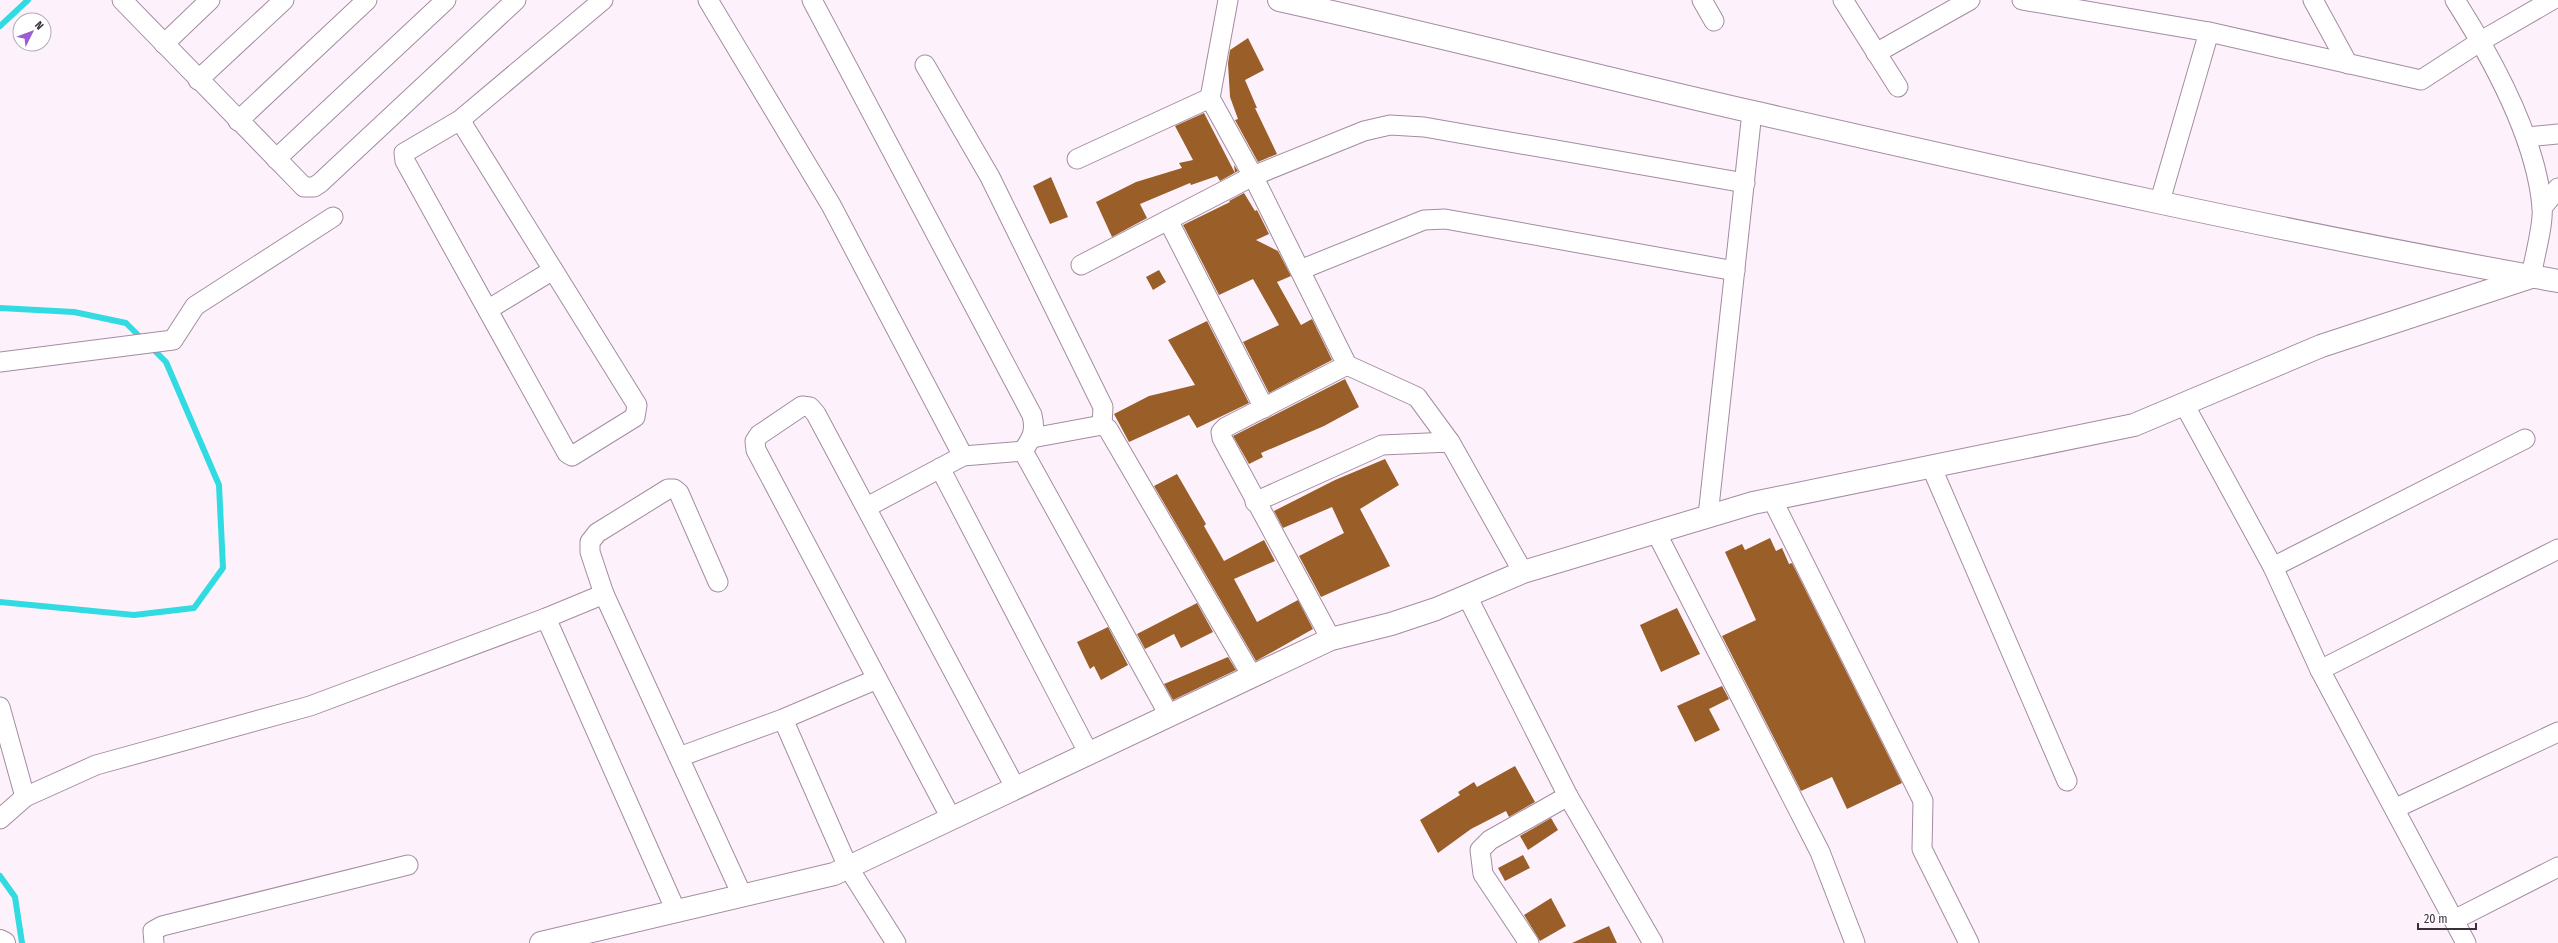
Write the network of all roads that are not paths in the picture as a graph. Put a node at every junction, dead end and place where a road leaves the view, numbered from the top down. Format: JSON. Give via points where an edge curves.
{"nodes":[{"id":1,"x":210,"y":0,"type":"edge"},
{"id":2,"x":284,"y":0,"type":"edge"},
{"id":3,"x":367,"y":0,"type":"edge"},
{"id":4,"x":446,"y":0,"type":"edge"},
{"id":5,"x":516,"y":0,"type":"edge"},
{"id":6,"x":603,"y":0,"type":"edge"},
{"id":7,"x":708,"y":0,"type":"edge"},
{"id":8,"x":812,"y":0,"type":"edge"},
{"id":9,"x":1228,"y":0,"type":"edge"},
{"id":10,"x":1279,"y":0,"type":"edge"},
{"id":11,"x":1702,"y":0,"type":"edge"},
{"id":12,"x":1843,"y":0,"type":"edge"},
{"id":13,"x":1970,"y":0,"type":"edge"},
{"id":14,"x":2022,"y":0,"type":"edge"},
{"id":15,"x":2313,"y":0,"type":"edge"},
{"id":16,"x":2455,"y":0,"type":"edge"},
{"id":17,"x":2552,"y":0,"type":"edge"},
{"id":18,"x":127,"y":2,"type":"edge"},
{"id":19,"x":1307,"y":3,"type":"edge"},
{"id":20,"x":1714,"y":21,"type":"dead end"},
{"id":21,"x":2209,"y":32,"type":"junction"},
{"id":22,"x":2481,"y":41,"type":"junction"},
{"id":23,"x":164,"y":44,"type":"junction"},
{"id":24,"x":1876,"y":53,"type":"junction"},
{"id":25,"x":2348,"y":64,"type":"junction"},
{"id":26,"x":925,"y":65,"type":"dead end"},
{"id":27,"x":198,"y":80,"type":"junction"},
{"id":28,"x":1898,"y":87,"type":"dead end"},
{"id":29,"x":1210,"y":98,"type":"junction"},
{"id":30,"x":1752,"y":112,"type":"junction"},
{"id":31,"x":460,"y":120,"type":"junction"},
{"id":32,"x":238,"y":121,"type":"junction"},
{"id":33,"x":2558,"y":134,"type":"edge"},
{"id":34,"x":2527,"y":137,"type":"junction"},
{"id":35,"x":276,"y":159,"type":"junction"},
{"id":36,"x":1077,"y":159,"type":"dead end"},
{"id":37,"x":1253,"y":176,"type":"junction"},
{"id":38,"x":1745,"y":183,"type":"junction"},
{"id":39,"x":2558,"y":188,"type":"edge"},
{"id":40,"x":2160,"y":201,"type":"junction"},
{"id":41,"x":2542,"y":208,"type":"junction"},
{"id":42,"x":333,"y":217,"type":"dead end"},
{"id":43,"x":1168,"y":220,"type":"junction"},
{"id":44,"x":1081,"y":265,"type":"dead end"},
{"id":45,"x":553,"y":270,"type":"junction"},
{"id":46,"x":1300,"y":270,"type":"junction"},
{"id":47,"x":1735,"y":271,"type":"junction"},
{"id":48,"x":2531,"y":276,"type":"junction"},
{"id":49,"x":2558,"y":281,"type":"edge"},
{"id":50,"x":489,"y":309,"type":"junction"},
{"id":51,"x":0,"y":362,"type":"edge"},
{"id":52,"x":1347,"y":365,"type":"junction"},
{"id":53,"x":2184,"y":404,"type":"junction"},
{"id":54,"x":1264,"y":408,"type":"junction"},
{"id":55,"x":1102,"y":425,"type":"junction"},
{"id":56,"x":2525,"y":439,"type":"dead end"},
{"id":57,"x":1450,"y":442,"type":"junction"},
{"id":58,"x":1028,"y":444,"type":"junction"},
{"id":59,"x":963,"y":456,"type":"junction"},
{"id":60,"x":1931,"y":466,"type":"junction"},
{"id":61,"x":940,"y":468,"type":"junction"},
{"id":62,"x":1772,"y":499,"type":"junction"},
{"id":63,"x":1255,"y":502,"type":"junction"},
{"id":64,"x":867,"y":508,"type":"junction"},
{"id":65,"x":1708,"y":516,"type":"junction"},
{"id":66,"x":1656,"y":532,"type":"junction"},
{"id":67,"x":2558,"y":549,"type":"edge"},
{"id":68,"x":2273,"y":567,"type":"junction"},
{"id":69,"x":1523,"y":572,"type":"junction"},
{"id":70,"x":718,"y":582,"type":"dead end"},
{"id":71,"x":604,"y":594,"type":"junction"},
{"id":72,"x":1467,"y":596,"type":"junction"},
{"id":73,"x":546,"y":618,"type":"junction"},
{"id":74,"x":1331,"y":639,"type":"junction"},
{"id":75,"x":2320,"y":670,"type":"junction"},
{"id":76,"x":1252,"y":676,"type":"junction"},
{"id":77,"x":877,"y":678,"type":"junction"},
{"id":78,"x":0,"y":708,"type":"edge"},
{"id":79,"x":1169,"y":715,"type":"junction"},
{"id":80,"x":783,"y":719,"type":"junction"},
{"id":81,"x":2558,"y":732,"type":"edge"},
{"id":82,"x":1088,"y":752,"type":"junction"},
{"id":83,"x":679,"y":757,"type":"junction"},
{"id":84,"x":2067,"y":780,"type":"dead end"},
{"id":85,"x":1015,"y":787,"type":"junction"},
{"id":86,"x":1568,"y":796,"type":"junction"},
{"id":87,"x":25,"y":797,"type":"junction"},
{"id":88,"x":2396,"y":808,"type":"junction"},
{"id":89,"x":951,"y":818,"type":"junction"},
{"id":90,"x":0,"y":819,"type":"edge"},
{"id":91,"x":408,"y":865,"type":"dead end"},
{"id":92,"x":848,"y":867,"type":"junction"},
{"id":93,"x":2558,"y":867,"type":"edge"},
{"id":94,"x":742,"y":895,"type":"junction"},
{"id":95,"x":676,"y":911,"type":"junction"},
{"id":96,"x":2454,"y":920,"type":"junction"},
{"id":97,"x":0,"y":941,"type":"edge"},
{"id":98,"x":1962,"y":941,"type":"edge"},
{"id":99,"x":4,"y":943,"type":"edge"},
{"id":100,"x":154,"y":943,"type":"edge"},
{"id":101,"x":541,"y":943,"type":"edge"},
{"id":102,"x":896,"y":943,"type":"edge"},
{"id":103,"x":1529,"y":943,"type":"edge"},
{"id":104,"x":1653,"y":943,"type":"edge"},
{"id":105,"x":1855,"y":943,"type":"edge"},
{"id":106,"x":2466,"y":943,"type":"edge"}],
"edges":[{"from":1,"to":23,"type":"street"},
{"from":2,"to":27,"type":"street"},
{"from":3,"to":32,"type":"street"},
{"from":4,"to":35,"type":"street"},
{"from":5,"to":35,"type":"street","via":[[314,187],[304,187]]},
{"from":6,"to":31,"type":"street"},
{"from":7,"to":59,"type":"street","via":[[831,205]]},
{"from":8,"to":58,"type":"street","via":[[1032,414],[1035,427]]},
{"from":9,"to":29,"type":"street"},
{"from":10,"to":19,"type":"main road"},
{"from":11,"to":20,"type":"street"},
{"from":12,"to":24,"type":"street"},
{"from":13,"to":24,"type":"street"},
{"from":14,"to":21,"type":"street"},
{"from":15,"to":25,"type":"street"},
{"from":16,"to":22,"type":"street"},
{"from":17,"to":22,"type":"street"},
{"from":18,"to":23,"type":"street"},
{"from":19,"to":30,"type":"main road"},
{"from":21,"to":25,"type":"street"},
{"from":21,"to":40,"type":"street"},
{"from":22,"to":25,"type":"street","via":[[2421,80]]},
{"from":22,"to":34,"type":"street"},
{"from":23,"to":27,"type":"street"},
{"from":24,"to":28,"type":"street"},
{"from":26,"to":55,"type":"street","via":[[990,177],[1100,400],[1103,407]]},
{"from":27,"to":32,"type":"street"},
{"from":29,"to":36,"type":"street"},
{"from":29,"to":37,"type":"street"},
{"from":30,"to":38,"type":"street"},
{"from":30,"to":40,"type":"main road"},
{"from":31,"to":45,"type":"street"},
{"from":31,"to":50,"type":"street","via":[[411,147],[404,153],[405,161]]},
{"from":32,"to":35,"type":"street"},
{"from":33,"to":34,"type":"street"},
{"from":34,"to":41,"type":"street"},
{"from":37,"to":38,"type":"street","via":[[1364,131],[1390,125],[1424,127]]},
{"from":37,"to":43,"type":"street"},
{"from":37,"to":46,"type":"street"},
{"from":38,"to":47,"type":"street"},
{"from":39,"to":41,"type":"street"},
{"from":40,"to":48,"type":"main road"},
{"from":41,"to":48,"type":"street"},
{"from":42,"to":51,"type":"street","via":[[195,306],[173,340]]},
{"from":43,"to":44,"type":"street"},
{"from":43,"to":54,"type":"street"},
{"from":45,"to":50,"type":"street"},
{"from":45,"to":50,"type":"street","via":[[636,405],[635,417],[580,453],[572,456],[568,453]]},
{"from":46,"to":47,"type":"street","via":[[1424,220],[1445,219]]},
{"from":46,"to":52,"type":"street"},
{"from":47,"to":65,"type":"street"},
{"from":48,"to":49,"type":"main road"},
{"from":48,"to":53,"type":"main road","via":[[2321,346]]},
{"from":52,"to":54,"type":"street"},
{"from":52,"to":57,"type":"street","via":[[1417,397]]},
{"from":53,"to":60,"type":"main road","via":[[2134,425]]},
{"from":53,"to":68,"type":"street"},
{"from":54,"to":63,"type":"street","via":[[1221,432]]},
{"from":55,"to":58,"type":"street"},
{"from":55,"to":76,"type":"street","via":[[1108,429]]},
{"from":56,"to":68,"type":"street"},
{"from":57,"to":63,"type":"street","via":[[1382,445]]},
{"from":57,"to":69,"type":"street"},
{"from":58,"to":59,"type":"street"},
{"from":58,"to":79,"type":"street"},
{"from":59,"to":61,"type":"street"},
{"from":60,"to":62,"type":"main road"},
{"from":60,"to":84,"type":"street"},
{"from":61,"to":64,"type":"street"},
{"from":61,"to":82,"type":"street"},
{"from":62,"to":65,"type":"main road"},
{"from":62,"to":98,"type":"street","via":[[1923,801],[1922,849]]},
{"from":63,"to":74,"type":"street"},
{"from":64,"to":77,"type":"street","via":[[810,407],[802,406],[759,435],[755,441],[756,450]]},
{"from":64,"to":85,"type":"street"},
{"from":65,"to":66,"type":"main road"},
{"from":66,"to":69,"type":"main road"},
{"from":66,"to":105,"type":"street","via":[[1820,852]]},
{"from":67,"to":75,"type":"street"},
{"from":68,"to":75,"type":"street"},
{"from":69,"to":72,"type":"main road"},
{"from":70,"to":71,"type":"street","via":[[679,493],[674,489],[668,489],[597,533],[590,542],[590,552]]},
{"from":71,"to":73,"type":"street"},
{"from":71,"to":83,"type":"street"},
{"from":72,"to":74,"type":"main road","via":[[1391,624]]},
{"from":72,"to":86,"type":"street"},
{"from":73,"to":87,"type":"street","via":[[310,706],[96,765]]},
{"from":73,"to":95,"type":"street"},
{"from":74,"to":76,"type":"main road"},
{"from":75,"to":88,"type":"street"},
{"from":76,"to":79,"type":"main road"},
{"from":77,"to":80,"type":"street"},
{"from":77,"to":89,"type":"street"},
{"from":78,"to":87,"type":"street"},
{"from":79,"to":82,"type":"main road"},
{"from":80,"to":83,"type":"street"},
{"from":80,"to":92,"type":"street"},
{"from":81,"to":88,"type":"street"},
{"from":82,"to":85,"type":"main road"},
{"from":83,"to":94,"type":"street"},
{"from":85,"to":89,"type":"main road"},
{"from":86,"to":103,"type":"street","via":[[1490,840],[1480,850],[1483,874]]},
{"from":86,"to":104,"type":"street"},
{"from":87,"to":90,"type":"street"},
{"from":88,"to":96,"type":"street"},
{"from":89,"to":92,"type":"main road"},
{"from":91,"to":100,"type":"street","via":[[162,926],[153,931]]},
{"from":92,"to":94,"type":"main road","via":[[834,874]]},
{"from":92,"to":102,"type":"street"},
{"from":93,"to":96,"type":"street"},
{"from":94,"to":95,"type":"main road"},
{"from":95,"to":101,"type":"main road"},
{"from":96,"to":106,"type":"street"},
{"from":97,"to":99,"type":"main road"}]}
